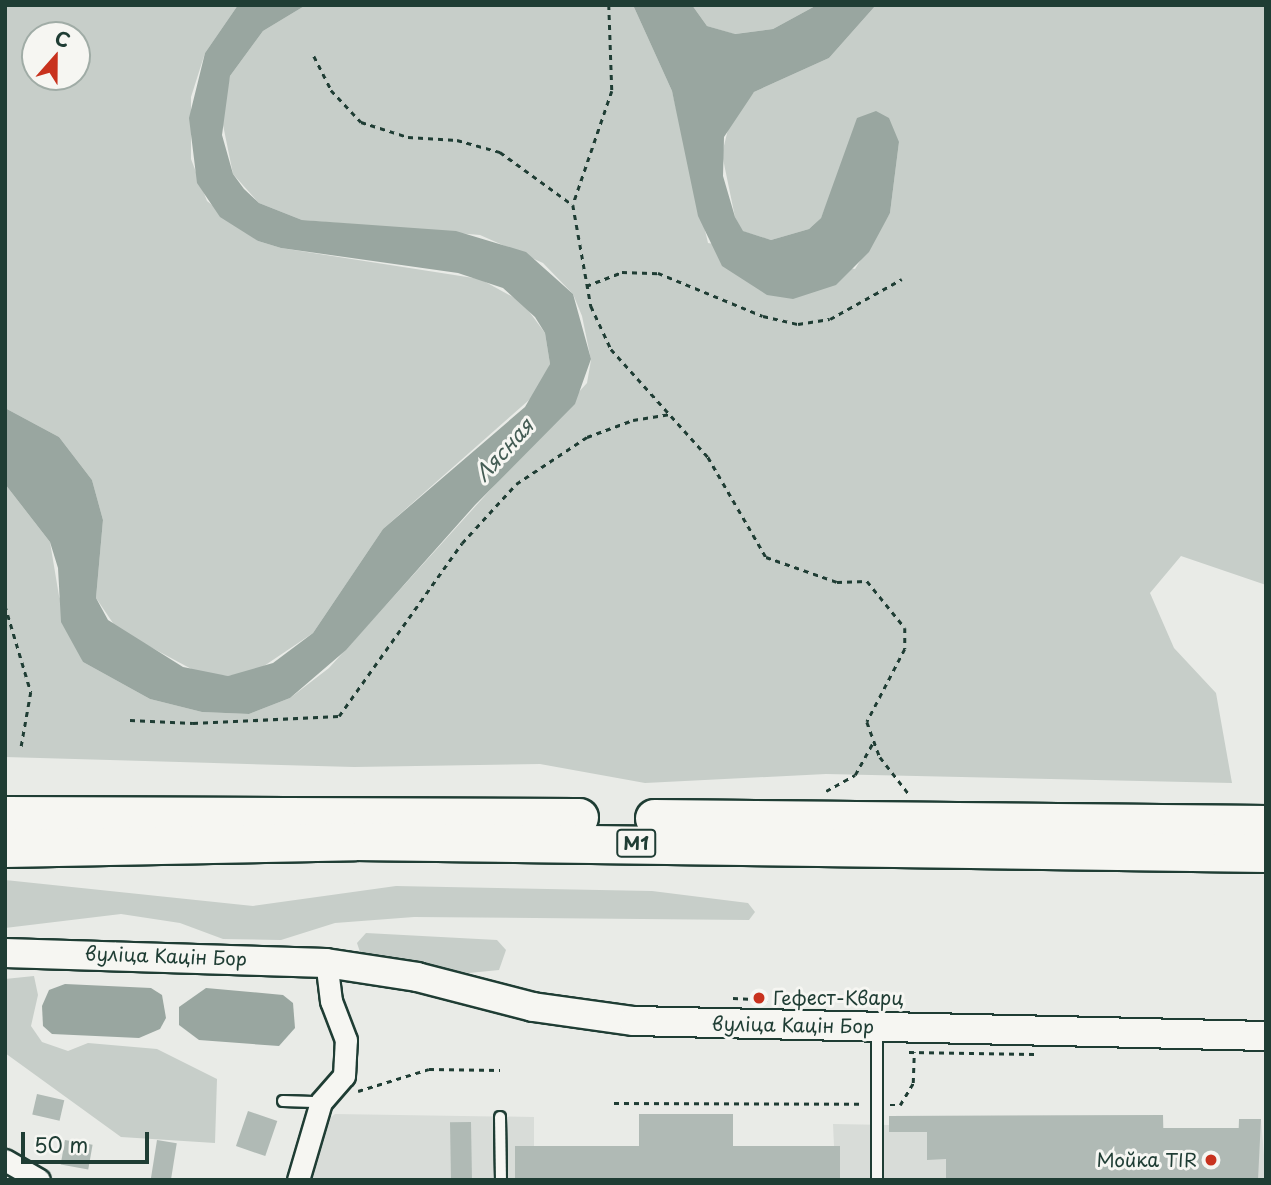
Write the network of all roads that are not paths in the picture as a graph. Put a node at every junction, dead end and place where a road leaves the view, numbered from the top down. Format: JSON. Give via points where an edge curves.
{"nodes":[{"id":1,"x":5,"y":815,"type":"edge"},
{"id":2,"x":1266,"y":824,"type":"edge"},
{"id":3,"x":5,"y":848,"type":"edge"},
{"id":4,"x":1266,"y":853,"type":"edge"},
{"id":5,"x":5,"y":953,"type":"edge"},
{"id":6,"x":326,"y":963,"type":"junction"},
{"id":7,"x":877,"y":1026,"type":"junction"},
{"id":8,"x":1266,"y":1035,"type":"edge"},
{"id":9,"x":283,"y":1101,"type":"dead end"},
{"id":10,"x":321,"y":1102,"type":"junction"},
{"id":11,"x":500,"y":1116,"type":"dead end"},
{"id":12,"x":5,"y":1160,"type":"edge"},
{"id":13,"x":39,"y":1180,"type":"edge"},
{"id":14,"x":298,"y":1180,"type":"edge"},
{"id":15,"x":501,"y":1180,"type":"edge"},
{"id":16,"x":877,"y":1180,"type":"edge"}],
"edges":[{"from":1,"to":2,"type":"highway","number":"М1"},
{"from":3,"to":4,"type":"highway","number":"М1","via":[[369,841]]},
{"from":5,"to":6,"type":"main road","name":"вуліца Кацін Бор"},
{"from":6,"to":7,"type":"main road","name":"вуліца Кацін Бор","via":[[417,976],[533,1007],[634,1021]]},
{"from":6,"to":10,"type":"street","via":[[331,1001],[346,1040],[344,1076]]},
{"from":7,"to":8,"type":"main road","name":"вуліца Кацін Бор"},
{"from":7,"to":16,"type":"lane"},
{"from":9,"to":10,"type":"lane"},
{"from":10,"to":14,"type":"street"},
{"from":11,"to":15,"type":"lane"},
{"from":12,"to":13,"type":"street"}]}
